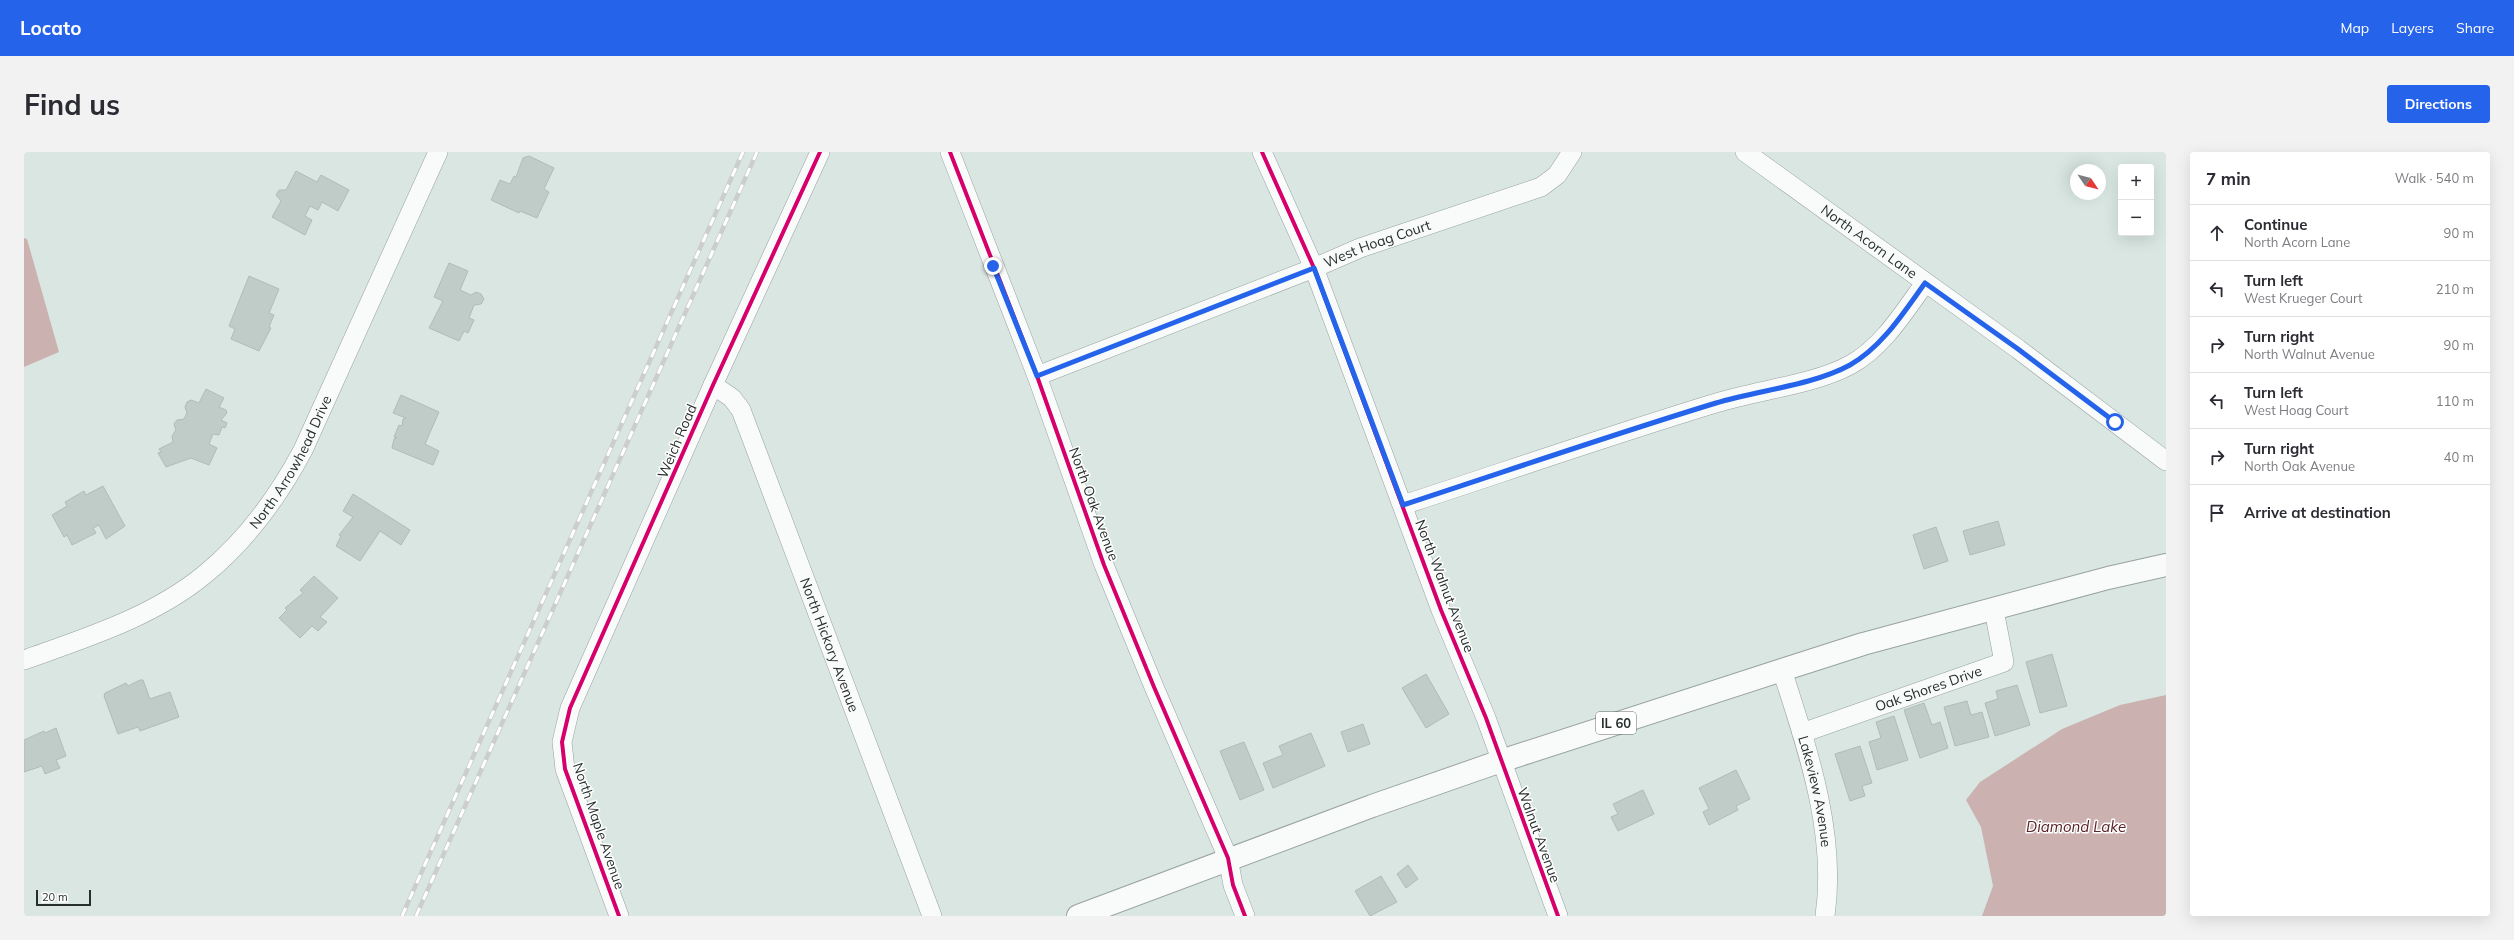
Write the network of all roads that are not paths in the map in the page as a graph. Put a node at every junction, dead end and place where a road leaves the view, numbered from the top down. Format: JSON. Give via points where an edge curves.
{"nodes":[{"id":1,"x":438,"y":152,"type":"edge"},
{"id":2,"x":820,"y":152,"type":"edge"},
{"id":3,"x":950,"y":152,"type":"edge"},
{"id":4,"x":1262,"y":152,"type":"edge"},
{"id":5,"x":1572,"y":152,"type":"edge"},
{"id":6,"x":1746,"y":152,"type":"edge"},
{"id":7,"x":1314,"y":268,"type":"junction"},
{"id":8,"x":1925,"y":283,"type":"junction"},
{"id":9,"x":1037,"y":376,"type":"junction"},
{"id":10,"x":714,"y":385,"type":"junction"},
{"id":11,"x":2166,"y":461,"type":"edge"},
{"id":12,"x":1403,"y":505,"type":"junction"},
{"id":13,"x":2166,"y":565,"type":"edge"},
{"id":14,"x":1994,"y":610,"type":"junction"},
{"id":15,"x":24,"y":660,"type":"edge"},
{"id":16,"x":1782,"y":670,"type":"junction"},
{"id":17,"x":1802,"y":732,"type":"junction"},
{"id":18,"x":562,"y":742,"type":"joint"},
{"id":19,"x":1501,"y":761,"type":"junction"},
{"id":20,"x":1228,"y":858,"type":"junction"},
{"id":21,"x":619,"y":916,"type":"edge"},
{"id":22,"x":932,"y":916,"type":"edge"},
{"id":23,"x":1078,"y":916,"type":"edge"},
{"id":24,"x":1245,"y":916,"type":"edge"},
{"id":25,"x":1558,"y":916,"type":"edge"},
{"id":26,"x":1825,"y":916,"type":"edge"}],
"edges":[{"from":1,"to":15,"type":"street","name":"North Arrowhead Drive","via":[[303,450],[282,488],[263,514],[238,543],[204,575],[177,594],[131,618]]},
{"from":2,"to":10,"type":"street","name":"Weich Road"},
{"from":3,"to":9,"type":"street","name":"North Oak Avenue"},
{"from":4,"to":7,"type":"street","name":"North Walnut Avenue"},
{"from":5,"to":7,"type":"street","name":"West Hoag Court","via":[[1557,174],[1541,187],[1360,248]]},
{"from":6,"to":8,"type":"street","name":"North Acorn Lane"},
{"from":7,"to":9,"type":"street","name":"West Hoag Court"},
{"from":7,"to":12,"type":"street","name":"North Walnut Avenue"},
{"from":8,"to":11,"type":"street","name":"North Acorn Lane","via":[[2018,349]]},
{"from":8,"to":12,"type":"street","via":[[1872,350],[1850,365],[1820,376],[1718,402]]},
{"from":9,"to":20,"type":"street","name":"North Oak Avenue","via":[[1104,564]]},
{"from":10,"to":18,"type":"street","name":"Weich Road","via":[[570,708]]},
{"from":10,"to":22,"type":"street","name":"North Hickory Avenue","via":[[732,398],[741,410]]},
{"from":12,"to":19,"type":"street","name":"North Walnut Avenue","via":[[1441,610]]},
{"from":13,"to":14,"type":"main road","number":"IL 60","via":[[2108,578]]},
{"from":14,"to":16,"type":"main road","number":"IL 60","via":[[1863,644]]},
{"from":14,"to":17,"type":"street","name":"Oak Shores Drive","via":[[2004,662]]},
{"from":16,"to":17,"type":"street","name":"Lakeview Avenue"},
{"from":16,"to":19,"type":"main road","number":"IL 60"},
{"from":17,"to":26,"type":"street","name":"Lakeview Avenue","via":[[1822,820],[1827,863]]},
{"from":18,"to":21,"type":"street","name":"North Maple Avenue","via":[[565,769]]},
{"from":19,"to":20,"type":"main road","number":"IL 60"},
{"from":19,"to":25,"type":"street","name":"Walnut Avenue"},
{"from":20,"to":23,"type":"main road","number":"IL 60"},
{"from":20,"to":24,"type":"street","name":"North Oak Avenue","via":[[1233,884]]}]}
